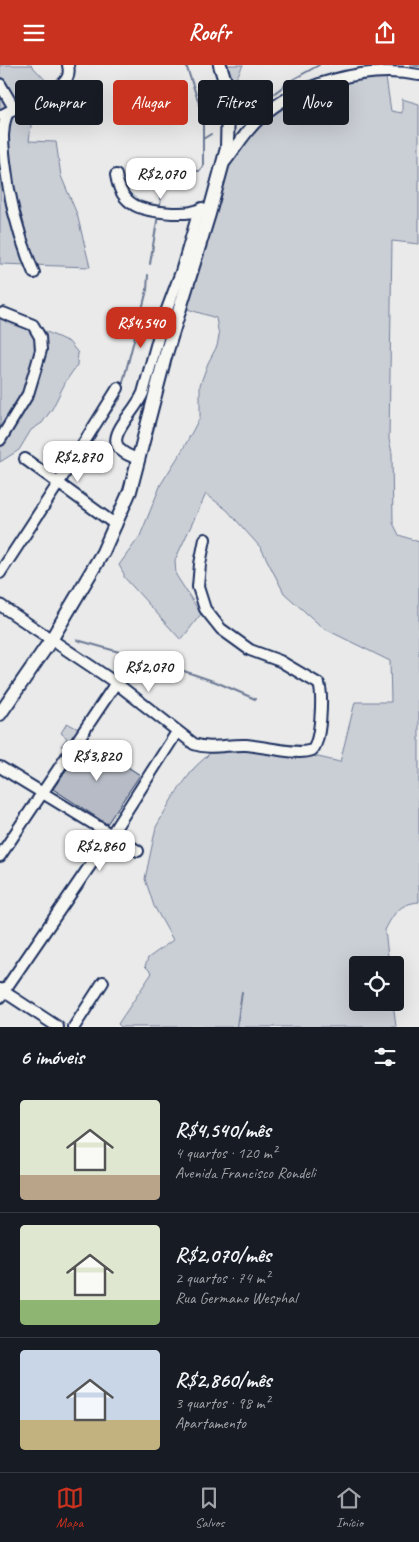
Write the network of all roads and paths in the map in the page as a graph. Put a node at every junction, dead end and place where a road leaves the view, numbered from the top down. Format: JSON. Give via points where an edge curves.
{"nodes":[{"id":1,"x":68,"y":65,"type":"edge"},
{"id":2,"x":220,"y":65,"type":"edge"},
{"id":3,"x":419,"y":75,"type":"edge"},
{"id":4,"x":0,"y":84,"type":"edge"},
{"id":5,"x":7,"y":112,"type":"edge"},
{"id":6,"x":1,"y":128,"type":"edge"},
{"id":7,"x":223,"y":165,"type":"junction"},
{"id":8,"x":116,"y":175,"type":"dead end"},
{"id":9,"x":212,"y":203,"type":"junction"},
{"id":10,"x":199,"y":211,"type":"junction"},
{"id":11,"x":34,"y":273,"type":"dead end"},
{"id":12,"x":3,"y":313,"type":"dead end"},
{"id":13,"x":118,"y":388,"type":"dead end"},
{"id":14,"x":0,"y":440,"type":"edge"},
{"id":15,"x":26,"y":459,"type":"dead end"},
{"id":16,"x":139,"y":459,"type":"junction"},
{"id":17,"x":58,"y":484,"type":"junction"},
{"id":18,"x":116,"y":525,"type":"junction"},
{"id":19,"x":205,"y":539,"type":"dead end"},
{"id":20,"x":0,"y":573,"type":"edge"},
{"id":21,"x":0,"y":605,"type":"edge"},
{"id":22,"x":51,"y":640,"type":"junction"},
{"id":23,"x":116,"y":683,"type":"junction"},
{"id":24,"x":0,"y":714,"type":"edge"},
{"id":25,"x":177,"y":732,"type":"junction"},
{"id":26,"x":0,"y":767,"type":"edge"},
{"id":27,"x":42,"y":793,"type":"junction"},
{"id":28,"x":111,"y":835,"type":"junction"},
{"id":29,"x":138,"y":851,"type":"dead end"},
{"id":30,"x":0,"y":856,"type":"edge"},
{"id":31,"x":103,"y":982,"type":"dead end"},
{"id":32,"x":1,"y":993,"type":"edge"},
{"id":33,"x":58,"y":1027,"type":"edge"},
{"id":34,"x":74,"y":1027,"type":"edge"}],
"edges":[{"from":1,"to":5,"type":"street","via":[[69,76],[61,85]]},
{"from":2,"to":7,"type":"main road","via":[[228,106],[227,148]]},
{"from":3,"to":7,"type":"street","via":[[390,71],[348,75],[296,92],[259,119]]},
{"from":4,"to":5,"type":"street"},
{"from":5,"to":6,"type":"street"},
{"from":6,"to":11,"type":"street","via":[[11,203]]},
{"from":7,"to":9,"type":"main road"},
{"from":8,"to":10,"type":"street","via":[[123,195],[136,207],[155,212]]},
{"from":9,"to":10,"type":"street"},
{"from":9,"to":16,"type":"main road","via":[[165,357]]},
{"from":10,"to":16,"type":"street","via":[[143,393],[117,435],[121,452]]},
{"from":12,"to":14,"type":"street","via":[[33,325],[40,337],[41,350],[28,394]]},
{"from":13,"to":17,"type":"street"},
{"from":15,"to":17,"type":"street"},
{"from":16,"to":18,"type":"main road"},
{"from":17,"to":18,"type":"street"},
{"from":17,"to":20,"type":"street"},
{"from":18,"to":22,"type":"main road"},
{"from":19,"to":25,"type":"street","via":[[198,587],[205,609],[221,629],[250,650],[280,661],[319,684],[322,691],[317,744],[308,752],[246,745],[201,747]]},
{"from":21,"to":22,"type":"street"},
{"from":22,"to":23,"type":"street"},
{"from":22,"to":24,"type":"main road"},
{"from":23,"to":25,"type":"street"},
{"from":23,"to":27,"type":"street"},
{"from":25,"to":28,"type":"street"},
{"from":26,"to":27,"type":"street"},
{"from":27,"to":28,"type":"street"},
{"from":27,"to":30,"type":"street"},
{"from":28,"to":29,"type":"street"},
{"from":28,"to":32,"type":"street"},
{"from":31,"to":34,"type":"street"},
{"from":32,"to":33,"type":"street"}]}
